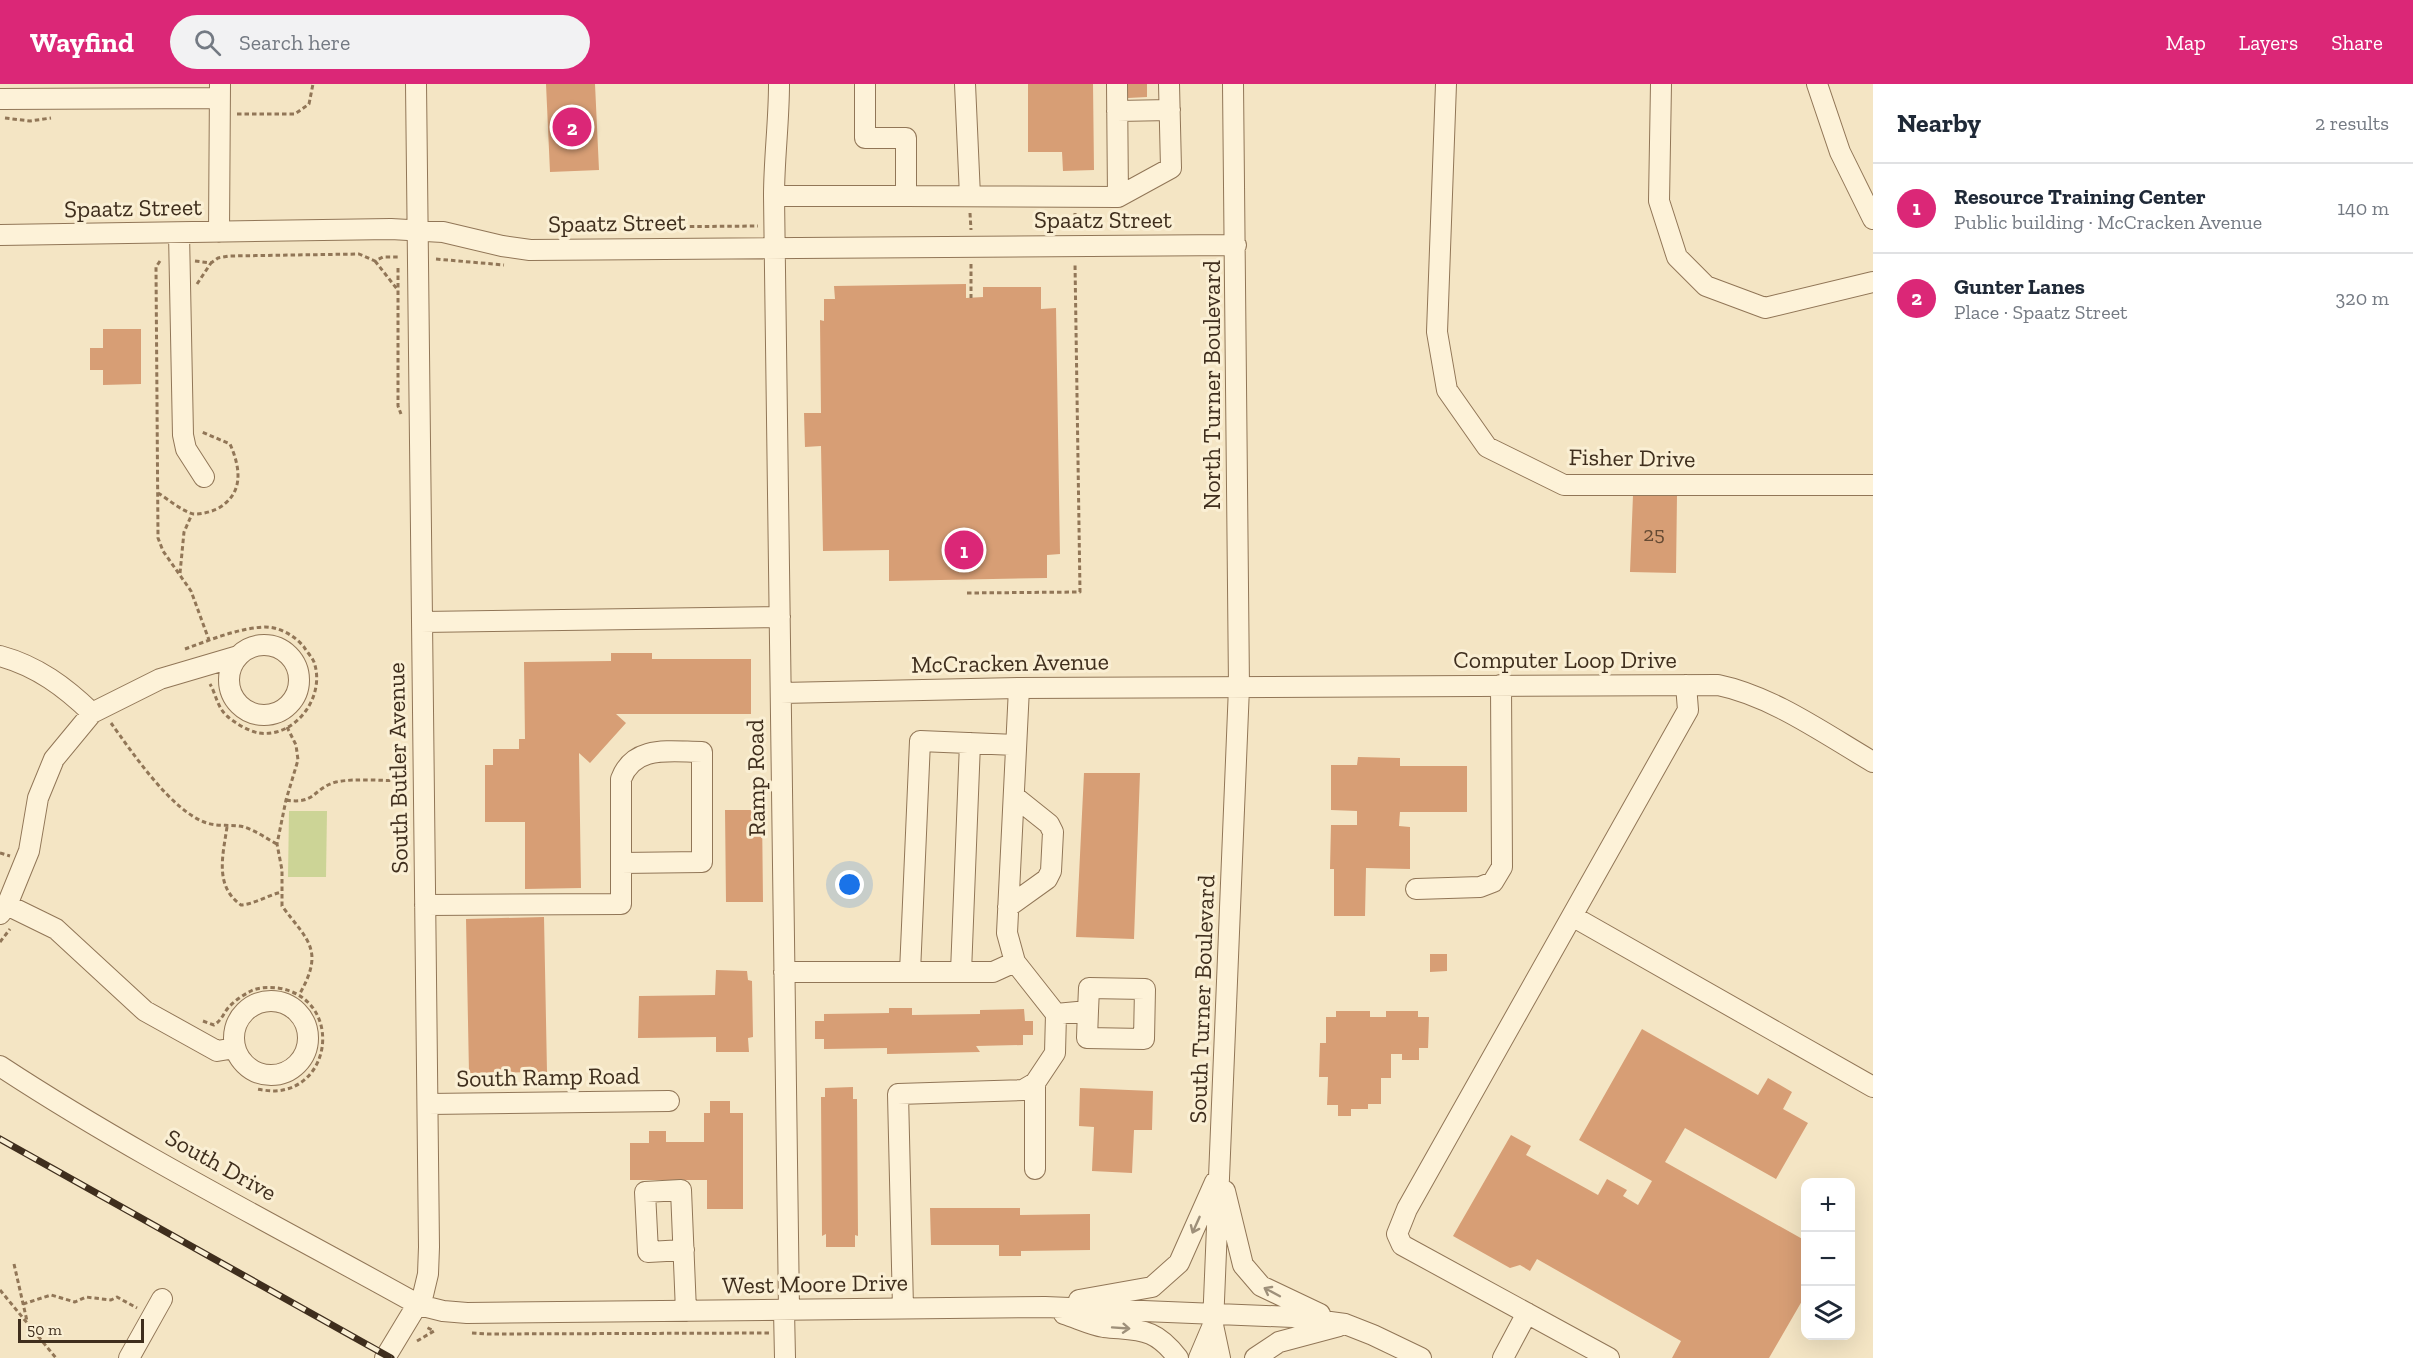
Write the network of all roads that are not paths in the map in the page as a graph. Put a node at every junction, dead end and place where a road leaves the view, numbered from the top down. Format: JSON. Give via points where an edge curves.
{"nodes":[{"id":1,"x":416,"y":84,"type":"edge"},
{"id":2,"x":779,"y":84,"type":"edge"},
{"id":3,"x":865,"y":84,"type":"edge"},
{"id":4,"x":965,"y":84,"type":"edge"},
{"id":5,"x":1117,"y":84,"type":"edge"},
{"id":6,"x":1169,"y":84,"type":"edge"},
{"id":7,"x":1233,"y":84,"type":"edge"},
{"id":8,"x":1446,"y":84,"type":"edge"},
{"id":9,"x":1661,"y":84,"type":"edge"},
{"id":10,"x":1817,"y":84,"type":"edge"},
{"id":11,"x":219,"y":91,"type":"edge"},
{"id":12,"x":0,"y":99,"type":"edge"},
{"id":13,"x":1170,"y":110,"type":"junction"},
{"id":14,"x":1117,"y":111,"type":"junction"},
{"id":15,"x":774,"y":196,"type":"junction"},
{"id":16,"x":906,"y":196,"type":"junction"},
{"id":17,"x":970,"y":196,"type":"junction"},
{"id":18,"x":1118,"y":197,"type":"junction"},
{"id":19,"x":1873,"y":219,"type":"edge"},
{"id":20,"x":408,"y":230,"type":"junction"},
{"id":21,"x":219,"y":232,"type":"junction"},
{"id":22,"x":179,"y":233,"type":"junction"},
{"id":23,"x":0,"y":234,"type":"edge"},
{"id":24,"x":1236,"y":245,"type":"junction"},
{"id":25,"x":775,"y":247,"type":"junction"},
{"id":26,"x":1873,"y":282,"type":"edge"},
{"id":27,"x":204,"y":477,"type":"dead end"},
{"id":28,"x":1873,"y":485,"type":"edge"},
{"id":29,"x":780,"y":617,"type":"junction"},
{"id":30,"x":422,"y":622,"type":"junction"},
{"id":31,"x":0,"y":656,"type":"edge"},
{"id":32,"x":238,"y":656,"type":"dead end"},
{"id":33,"x":1686,"y":685,"type":"junction"},
{"id":34,"x":1501,"y":686,"type":"junction"},
{"id":35,"x":1239,"y":687,"type":"junction"},
{"id":36,"x":1019,"y":688,"type":"junction"},
{"id":37,"x":781,"y":693,"type":"junction"},
{"id":38,"x":98,"y":719,"type":"junction"},
{"id":39,"x":970,"y":743,"type":"junction"},
{"id":40,"x":1016,"y":745,"type":"junction"},
{"id":41,"x":1873,"y":762,"type":"edge"},
{"id":42,"x":1014,"y":796,"type":"junction"},
{"id":43,"x":621,"y":863,"type":"junction"},
{"id":44,"x":1416,"y":889,"type":"dead end"},
{"id":45,"x":425,"y":905,"type":"junction"},
{"id":46,"x":1008,"y":907,"type":"junction"},
{"id":47,"x":8,"y":910,"type":"edge"},
{"id":48,"x":1572,"y":916,"type":"junction"},
{"id":49,"x":1015,"y":962,"type":"junction"},
{"id":50,"x":784,"y":972,"type":"junction"},
{"id":51,"x":910,"y":972,"type":"junction"},
{"id":52,"x":961,"y":972,"type":"junction"},
{"id":53,"x":1088,"y":1011,"type":"dead end"},
{"id":54,"x":1056,"y":1014,"type":"junction"},
{"id":55,"x":235,"y":1048,"type":"dead end"},
{"id":56,"x":0,"y":1066,"type":"edge"},
{"id":57,"x":1035,"y":1083,"type":"junction"},
{"id":58,"x":1873,"y":1088,"type":"edge"},
{"id":59,"x":669,"y":1101,"type":"dead end"},
{"id":60,"x":428,"y":1104,"type":"junction"},
{"id":61,"x":1035,"y":1169,"type":"dead end"},
{"id":62,"x":1220,"y":1172,"type":"junction"},
{"id":63,"x":684,"y":1250,"type":"dead end"},
{"id":64,"x":162,"y":1299,"type":"dead end"},
{"id":65,"x":419,"y":1305,"type":"junction"},
{"id":66,"x":1045,"y":1307,"type":"junction"},
{"id":67,"x":903,"y":1308,"type":"junction"},
{"id":68,"x":787,"y":1310,"type":"junction"},
{"id":69,"x":686,"y":1311,"type":"junction"},
{"id":70,"x":1527,"y":1313,"type":"junction"},
{"id":71,"x":1213,"y":1319,"type":"junction"},
{"id":72,"x":1345,"y":1324,"type":"junction"},
{"id":73,"x":129,"y":1358,"type":"edge"},
{"id":74,"x":385,"y":1358,"type":"edge"},
{"id":75,"x":785,"y":1358,"type":"edge"},
{"id":76,"x":1179,"y":1358,"type":"edge"},
{"id":77,"x":1199,"y":1358,"type":"edge"},
{"id":78,"x":1220,"y":1358,"type":"edge"},
{"id":79,"x":1255,"y":1358,"type":"edge"},
{"id":80,"x":1421,"y":1358,"type":"edge"},
{"id":81,"x":1503,"y":1358,"type":"edge"},
{"id":82,"x":1609,"y":1358,"type":"edge"}],
"edges":[{"from":1,"to":20,"type":"street","name":"South Butler Avenue"},
{"from":2,"to":15,"type":"street","name":"Ramp Road"},
{"from":3,"to":16,"type":"street","via":[[865,138],[906,138]]},
{"from":4,"to":17,"type":"street"},
{"from":5,"to":14,"type":"street"},
{"from":6,"to":13,"type":"street"},
{"from":7,"to":24,"type":"street","name":"North Turner Boulevard"},
{"from":8,"to":28,"type":"street","name":"Fisher Drive","via":[[1437,332],[1447,390],[1487,447],[1564,485]]},
{"from":9,"to":26,"type":"street","via":[[1659,201],[1677,257],[1706,286],[1765,308]]},
{"from":10,"to":19,"type":"street","via":[[1840,152]]},
{"from":11,"to":12,"type":"street"},
{"from":11,"to":21,"type":"street"},
{"from":13,"to":14,"type":"street"},
{"from":13,"to":18,"type":"street","via":[[1171,168]]},
{"from":14,"to":18,"type":"street"},
{"from":15,"to":16,"type":"street"},
{"from":15,"to":25,"type":"street","name":"Ramp Road"},
{"from":16,"to":17,"type":"street"},
{"from":17,"to":18,"type":"street"},
{"from":20,"to":21,"type":"street","name":"Spaatz Street"},
{"from":20,"to":25,"type":"street","name":"Spaatz Street","via":[[443,232],[530,250]]},
{"from":20,"to":30,"type":"street","name":"South Butler Avenue"},
{"from":21,"to":22,"type":"street","name":"Spaatz Street"},
{"from":22,"to":23,"type":"street","name":"Spaatz Street"},
{"from":22,"to":27,"type":"street","via":[[170,261],[183,435],[186,449]]},
{"from":24,"to":25,"type":"street","name":"Spaatz Street"},
{"from":24,"to":35,"type":"street","name":"North Turner Boulevard"},
{"from":25,"to":29,"type":"street","name":"Ramp Road"},
{"from":29,"to":30,"type":"street"},
{"from":29,"to":37,"type":"street","name":"Ramp Road"},
{"from":30,"to":45,"type":"street","name":"South Butler Avenue"},
{"from":31,"to":38,"type":"street","via":[[49,677]]},
{"from":32,"to":38,"type":"street","via":[[160,679]]},
{"from":33,"to":34,"type":"street","name":"Computer Loop Drive"},
{"from":33,"to":41,"type":"street","name":"Computer Loop Drive","via":[[1718,685],[1760,698]]},
{"from":33,"to":48,"type":"street","via":[[1688,710]]},
{"from":34,"to":35,"type":"street","name":"Computer Loop Drive"},
{"from":34,"to":44,"type":"street","via":[[1502,867],[1493,882],[1480,887]]},
{"from":35,"to":36,"type":"street","name":"McCracken Avenue"},
{"from":35,"to":62,"type":"street","name":"South Turner Boulevard"},
{"from":36,"to":37,"type":"street","name":"McCracken Avenue"},
{"from":36,"to":40,"type":"street"},
{"from":37,"to":50,"type":"street","name":"Ramp Road"},
{"from":38,"to":47,"type":"street","via":[[54,759],[38,798],[29,851]]},
{"from":39,"to":40,"type":"street"},
{"from":39,"to":51,"type":"street","via":[[920,741]]},
{"from":39,"to":52,"type":"street"},
{"from":40,"to":42,"type":"street"},
{"from":42,"to":46,"type":"street"},
{"from":42,"to":46,"type":"street","via":[[1049,824],[1053,832],[1051,871],[1047,879]]},
{"from":43,"to":43,"type":"street","via":[[621,779],[625,770],[634,759],[647,753],[702,752],[702,862]]},
{"from":43,"to":45,"type":"street","via":[[621,904]]},
{"from":45,"to":60,"type":"street","name":"South Butler Avenue"},
{"from":46,"to":49,"type":"street","via":[[1007,933]]},
{"from":47,"to":55,"type":"street","via":[[56,929],[145,1011],[217,1051]]},
{"from":48,"to":58,"type":"street"},
{"from":48,"to":70,"type":"street","via":[[1407,1209],[1397,1234],[1402,1245]]},
{"from":49,"to":52,"type":"street","via":[[993,972]]},
{"from":49,"to":54,"type":"street"},
{"from":50,"to":51,"type":"street"},
{"from":50,"to":68,"type":"street","name":"Ramp Road"},
{"from":51,"to":52,"type":"street"},
{"from":53,"to":54,"type":"street"},
{"from":54,"to":57,"type":"street","via":[[1055,1053]]},
{"from":56,"to":65,"type":"street","name":"South Drive","via":[[184,1175]]},
{"from":57,"to":61,"type":"street"},
{"from":57,"to":67,"type":"street","via":[[1023,1090],[898,1094]]},
{"from":59,"to":60,"type":"street","name":"South Ramp Road"},
{"from":60,"to":65,"type":"street","name":"South Butler Avenue","via":[[429,1261]]},
{"from":62,"to":66,"type":"street","one_way":true,"via":[[1179,1263],[1152,1287]]},
{"from":62,"to":71,"type":"street","name":"South Turner Boulevard"},
{"from":72,"to":62,"type":"street","one_way":true,"via":[[1261,1286],[1244,1265]]},
{"from":63,"to":69,"type":"street"},
{"from":64,"to":73,"type":"street"},
{"from":65,"to":69,"type":"street","name":"West Moore Drive","via":[[467,1313]]},
{"from":65,"to":74,"type":"street","name":"South Butler Avenue"},
{"from":66,"to":67,"type":"street","name":"West Moore Drive"},
{"from":66,"to":71,"type":"street","name":"West Moore Drive"},
{"from":66,"to":76,"type":"street","one_way":true,"via":[[1102,1327],[1140,1329],[1165,1341]]},
{"from":67,"to":68,"type":"street","name":"West Moore Drive"},
{"from":68,"to":69,"type":"street","name":"West Moore Drive"},
{"from":68,"to":75,"type":"street","name":"Ramp Road"},
{"from":70,"to":81,"type":"street"},
{"from":70,"to":82,"type":"street"},
{"from":71,"to":72,"type":"street","name":"West Moore Drive","via":[[1316,1319]]},
{"from":71,"to":77,"type":"street"},
{"from":71,"to":78,"type":"street"},
{"from":72,"to":79,"type":"street","via":[[1279,1342]]},
{"from":72,"to":80,"type":"street"}]}
